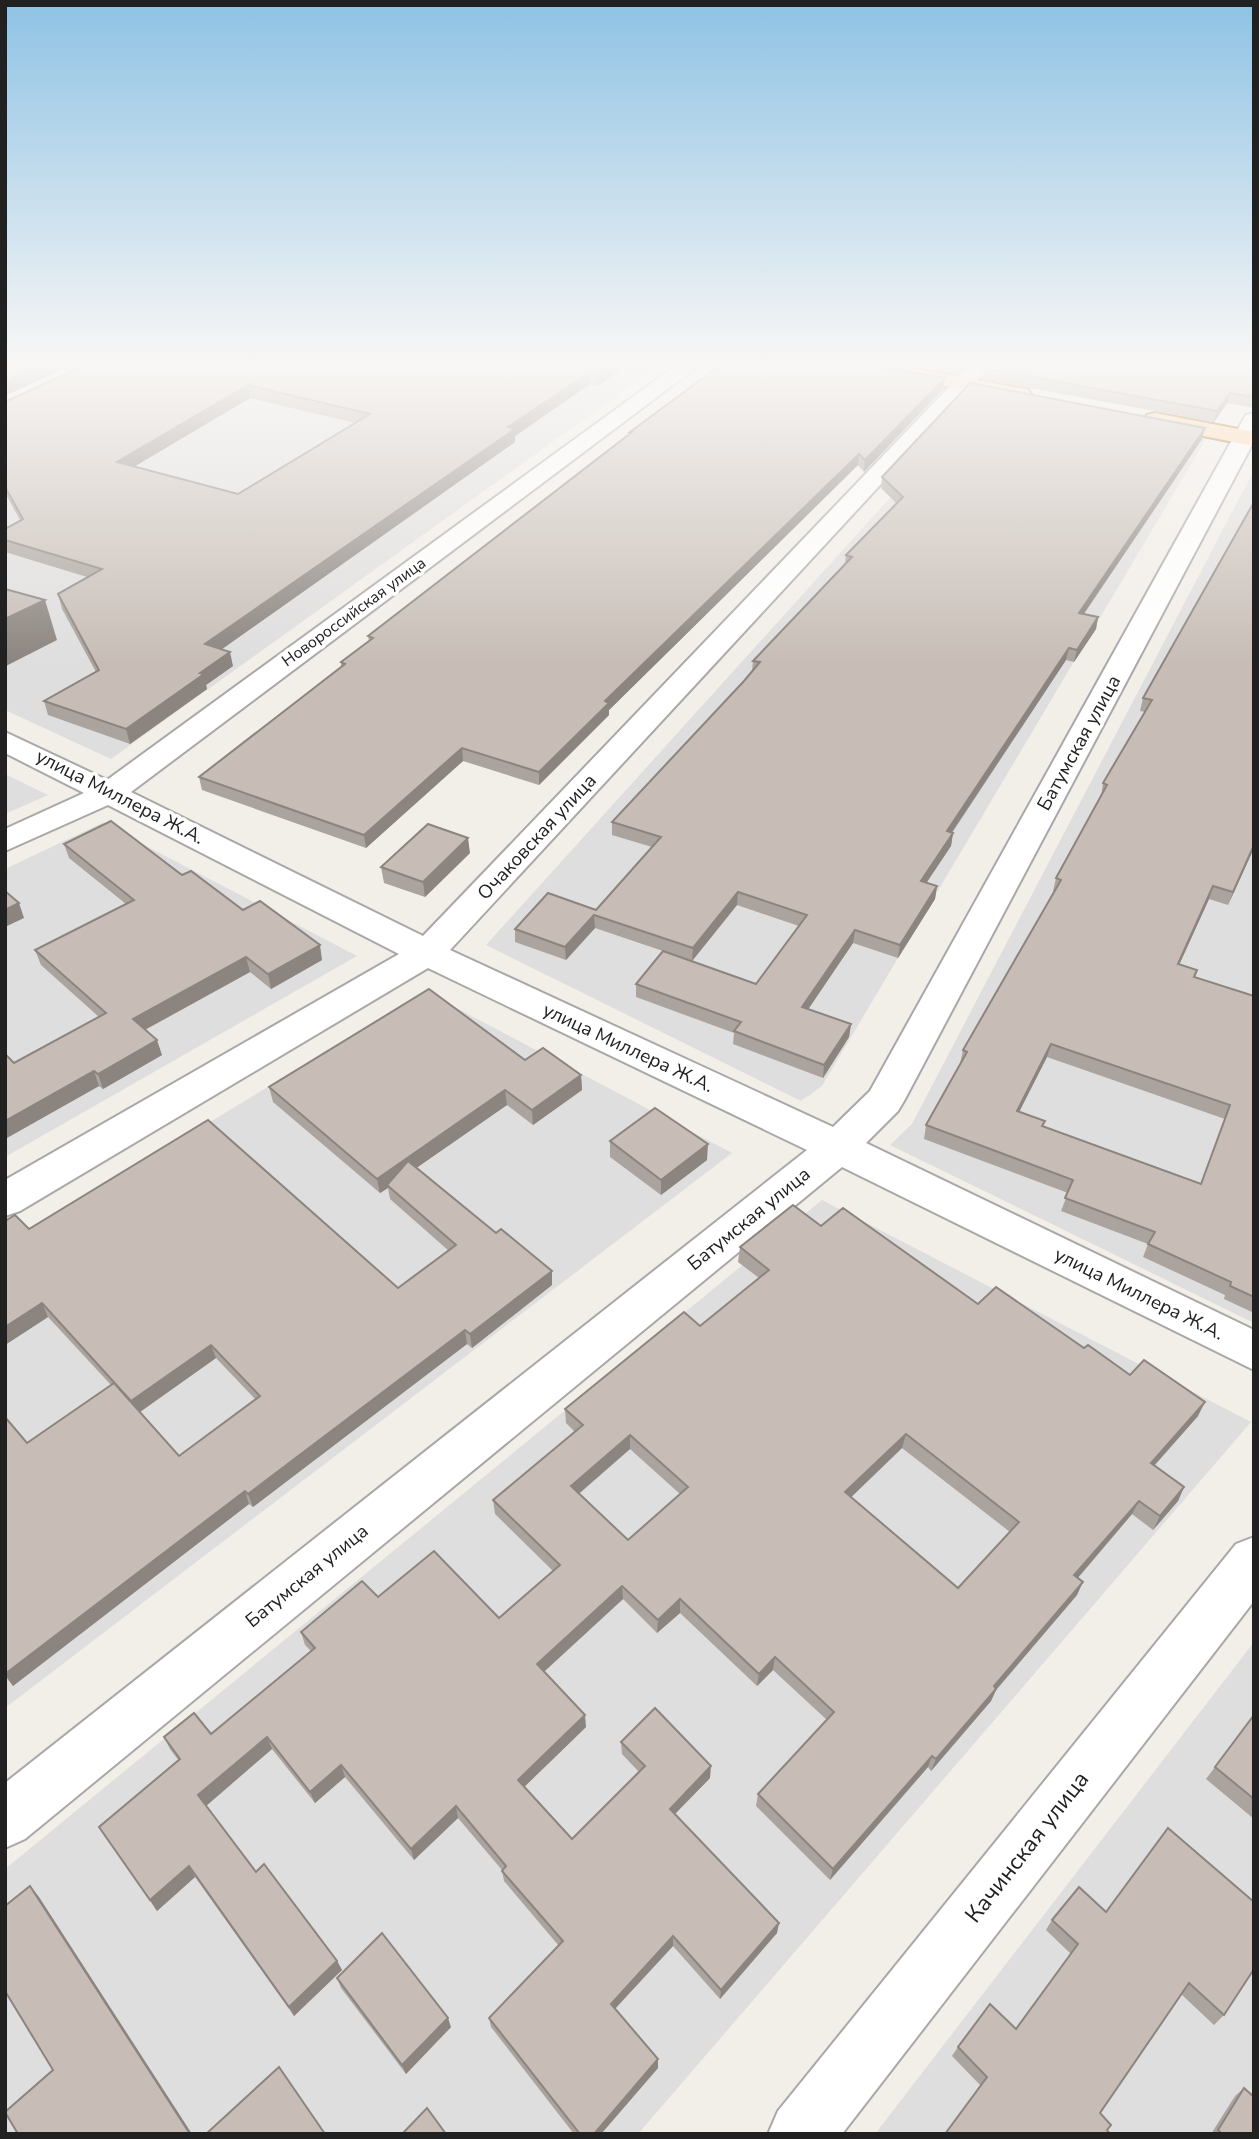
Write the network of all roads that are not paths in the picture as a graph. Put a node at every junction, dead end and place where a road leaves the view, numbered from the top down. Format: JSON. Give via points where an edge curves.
{"nodes":[{"id":1,"x":556,"y":464,"type":"edge"},
{"id":2,"x":888,"y":464,"type":"edge"},
{"id":3,"x":1234,"y":464,"type":"edge"},
{"id":4,"x":5,"y":741,"type":"edge"},
{"id":5,"x":111,"y":792,"type":"junction"},
{"id":6,"x":5,"y":841,"type":"edge"},
{"id":7,"x":427,"y":953,"type":"junction"},
{"id":8,"x":838,"y":1147,"type":"junction"},
{"id":9,"x":5,"y":1200,"type":"edge"},
{"id":10,"x":1254,"y":1351,"type":"edge"},
{"id":11,"x":1254,"y":1561,"type":"edge"},
{"id":12,"x":5,"y":1819,"type":"edge"},
{"id":13,"x":801,"y":2134,"type":"edge"}],
"edges":[{"from":1,"to":5,"type":"street","name":"Новороссийская улица"},
{"from":2,"to":7,"type":"street","name":"Очаковская улица"},
{"from":3,"to":8,"type":"street","name":"Батумская улица","via":[[884,1101]]},
{"from":4,"to":5,"type":"street","name":"улица Миллера Ж.А."},
{"from":5,"to":6,"type":"street","name":"Новороссийская улица"},
{"from":5,"to":7,"type":"street","name":"улица Миллера Ж.А."},
{"from":7,"to":8,"type":"street","name":"улица Миллера Ж.А."},
{"from":7,"to":9,"type":"street","name":"Очаковская улица"},
{"from":8,"to":10,"type":"street","name":"улица Миллера Ж.А."},
{"from":8,"to":12,"type":"street","name":"Батумская улица"},
{"from":11,"to":13,"type":"street","name":"Качинская улица"}]}
